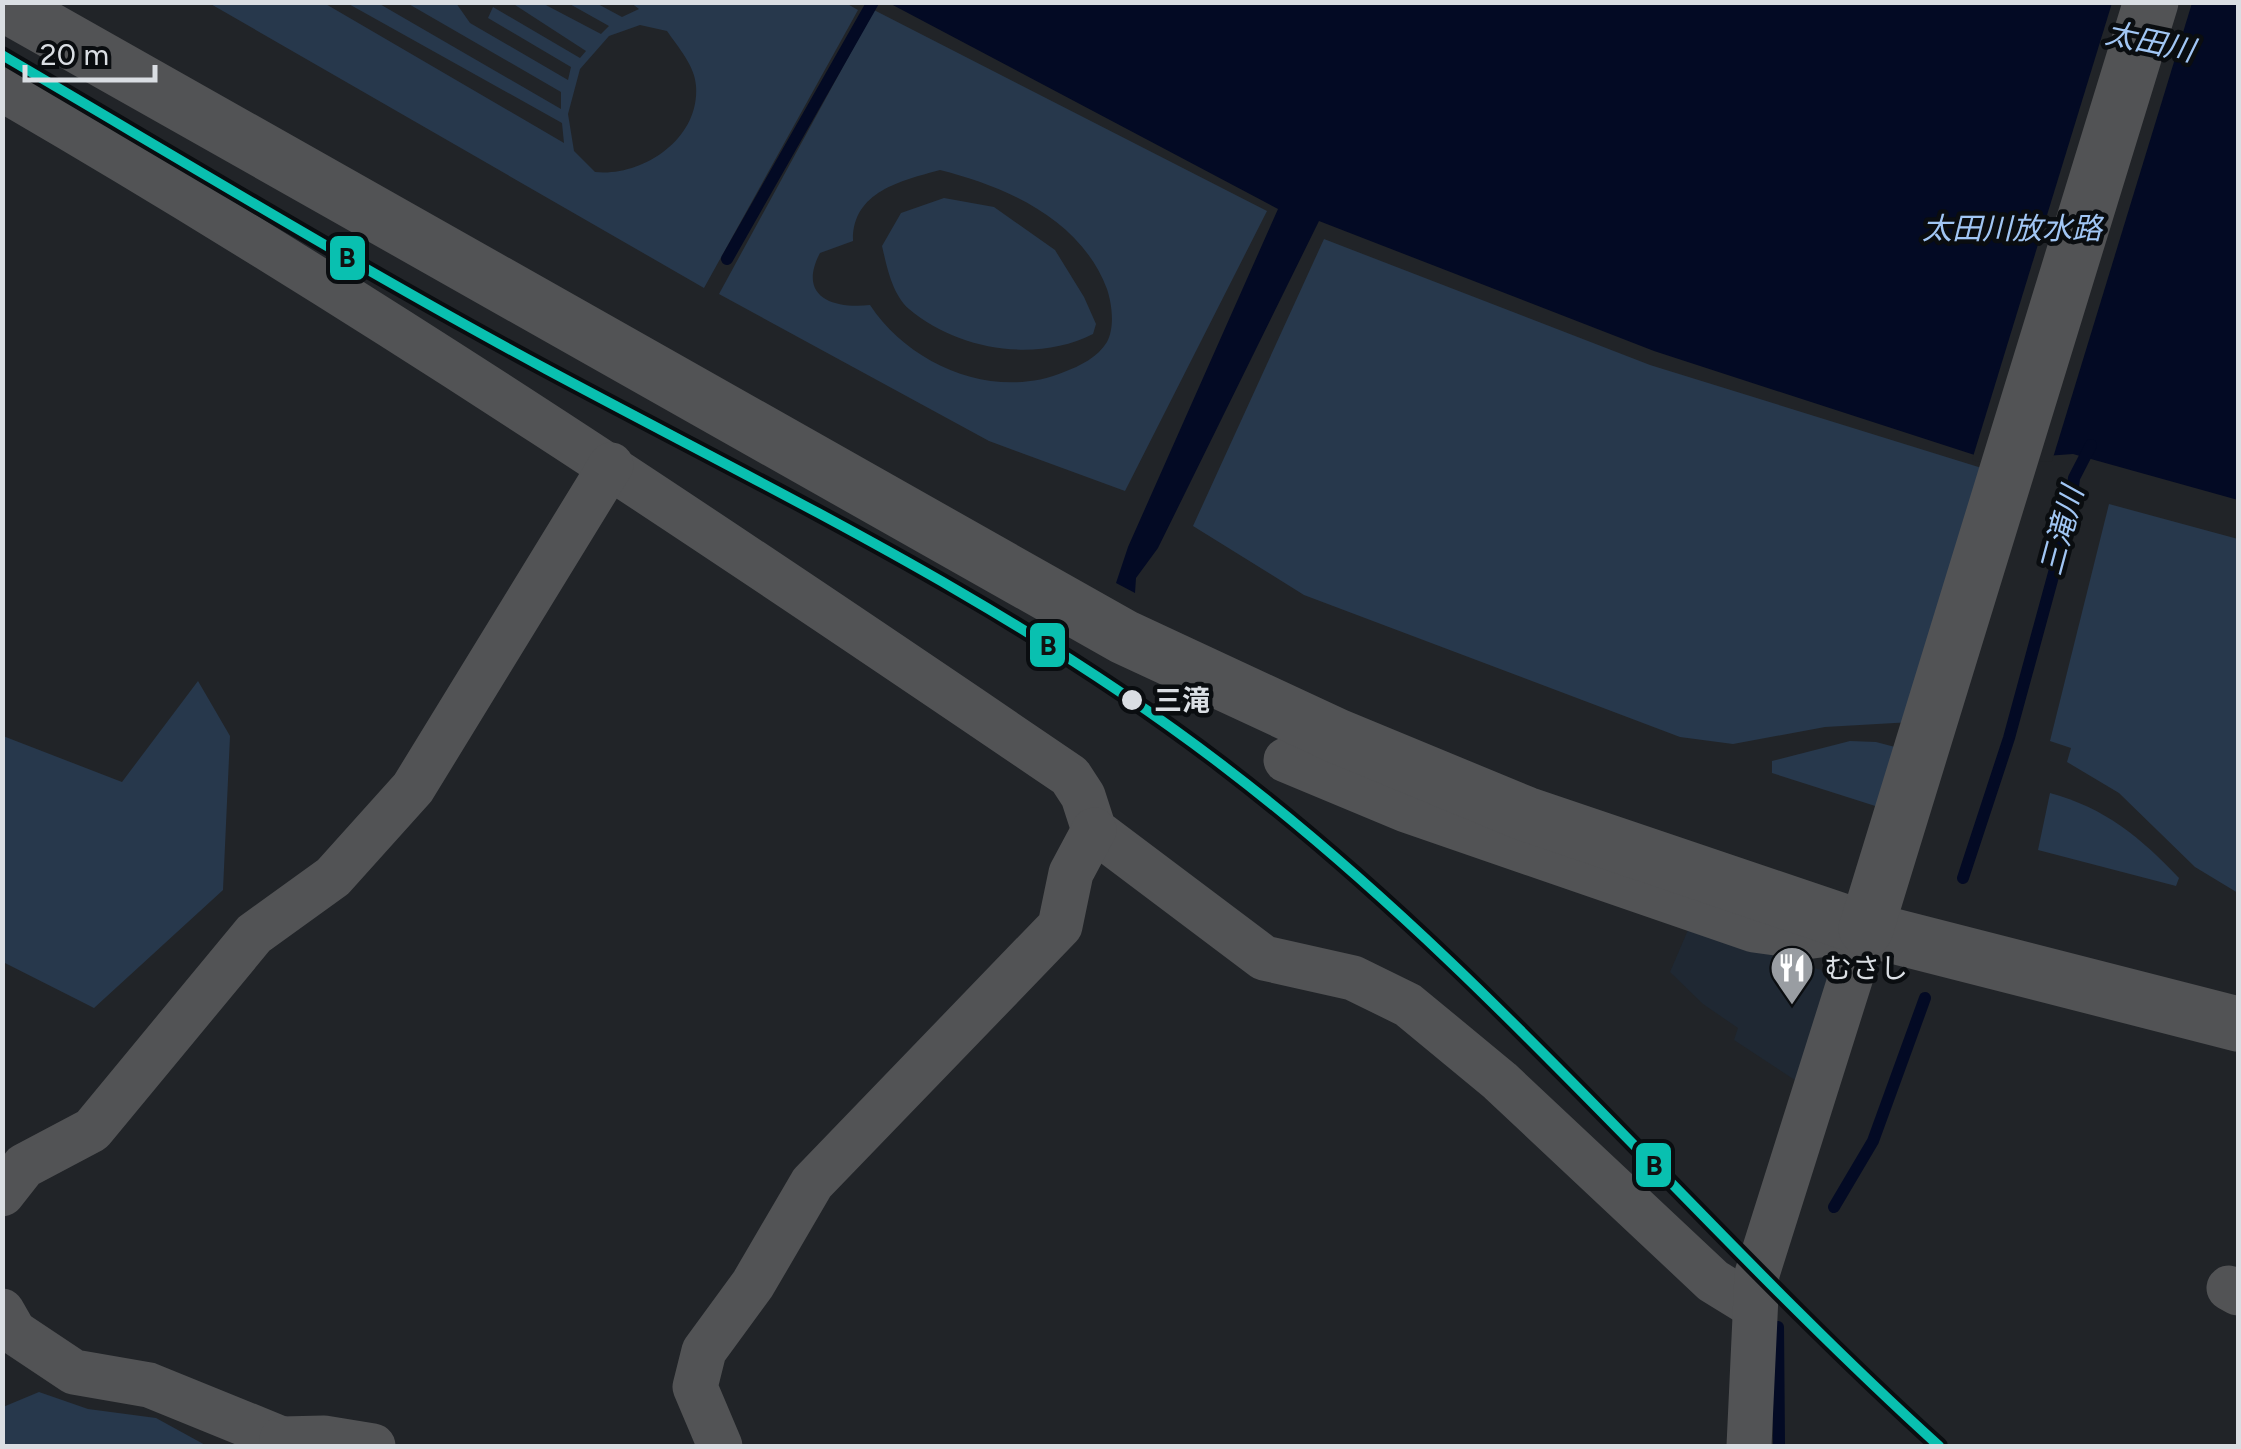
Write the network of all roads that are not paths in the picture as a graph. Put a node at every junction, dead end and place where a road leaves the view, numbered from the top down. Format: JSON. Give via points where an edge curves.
{"nodes":[{"id":1,"x":2,"y":2,"type":"edge"},
{"id":2,"x":2152,"y":2,"type":"edge"},
{"id":3,"x":2,"y":89,"type":"edge"},
{"id":4,"x":611,"y":465,"type":"junction"},
{"id":5,"x":1286,"y":760,"type":"dead end"},
{"id":6,"x":1094,"y":830,"type":"junction"},
{"id":7,"x":1873,"y":904,"type":"junction"},
{"id":8,"x":2238,"y":1024,"type":"edge"},
{"id":9,"x":2,"y":1194,"type":"edge"},
{"id":10,"x":1752,"y":1305,"type":"junction"},
{"id":11,"x":2,"y":1311,"type":"edge"},
{"id":12,"x":283,"y":1443,"type":"edge"},
{"id":13,"x":373,"y":1446,"type":"edge"},
{"id":14,"x":720,"y":1446,"type":"edge"},
{"id":15,"x":1750,"y":1446,"type":"edge"}],
"edges":[{"from":1,"to":7,"type":"street","via":[[1124,637],[1526,814]]},
{"from":2,"to":7,"type":"street"},
{"from":3,"to":4,"type":"street","via":[[183,194]]},
{"from":4,"to":6,"type":"street","via":[[1070,776]]},
{"from":4,"to":9,"type":"street","via":[[412,788],[333,876],[254,934],[92,1130],[24,1166]]},
{"from":5,"to":7,"type":"street","via":[[1406,810],[1754,930],[1805,937]]},
{"from":6,"to":10,"type":"street","via":[[1264,958],[1353,978],[1408,1005],[1500,1081],[1713,1280]]},
{"from":6,"to":14,"type":"street","via":[[1070,873],[1060,926],[812,1183],[754,1284],[704,1351],[695,1387]]},
{"from":7,"to":8,"type":"street"},
{"from":7,"to":10,"type":"street"},
{"from":10,"to":15,"type":"street"},
{"from":11,"to":12,"type":"street","via":[[14,1332],[74,1372],[148,1385]]},
{"from":12,"to":13,"type":"street","via":[[324,1438]]}]}
